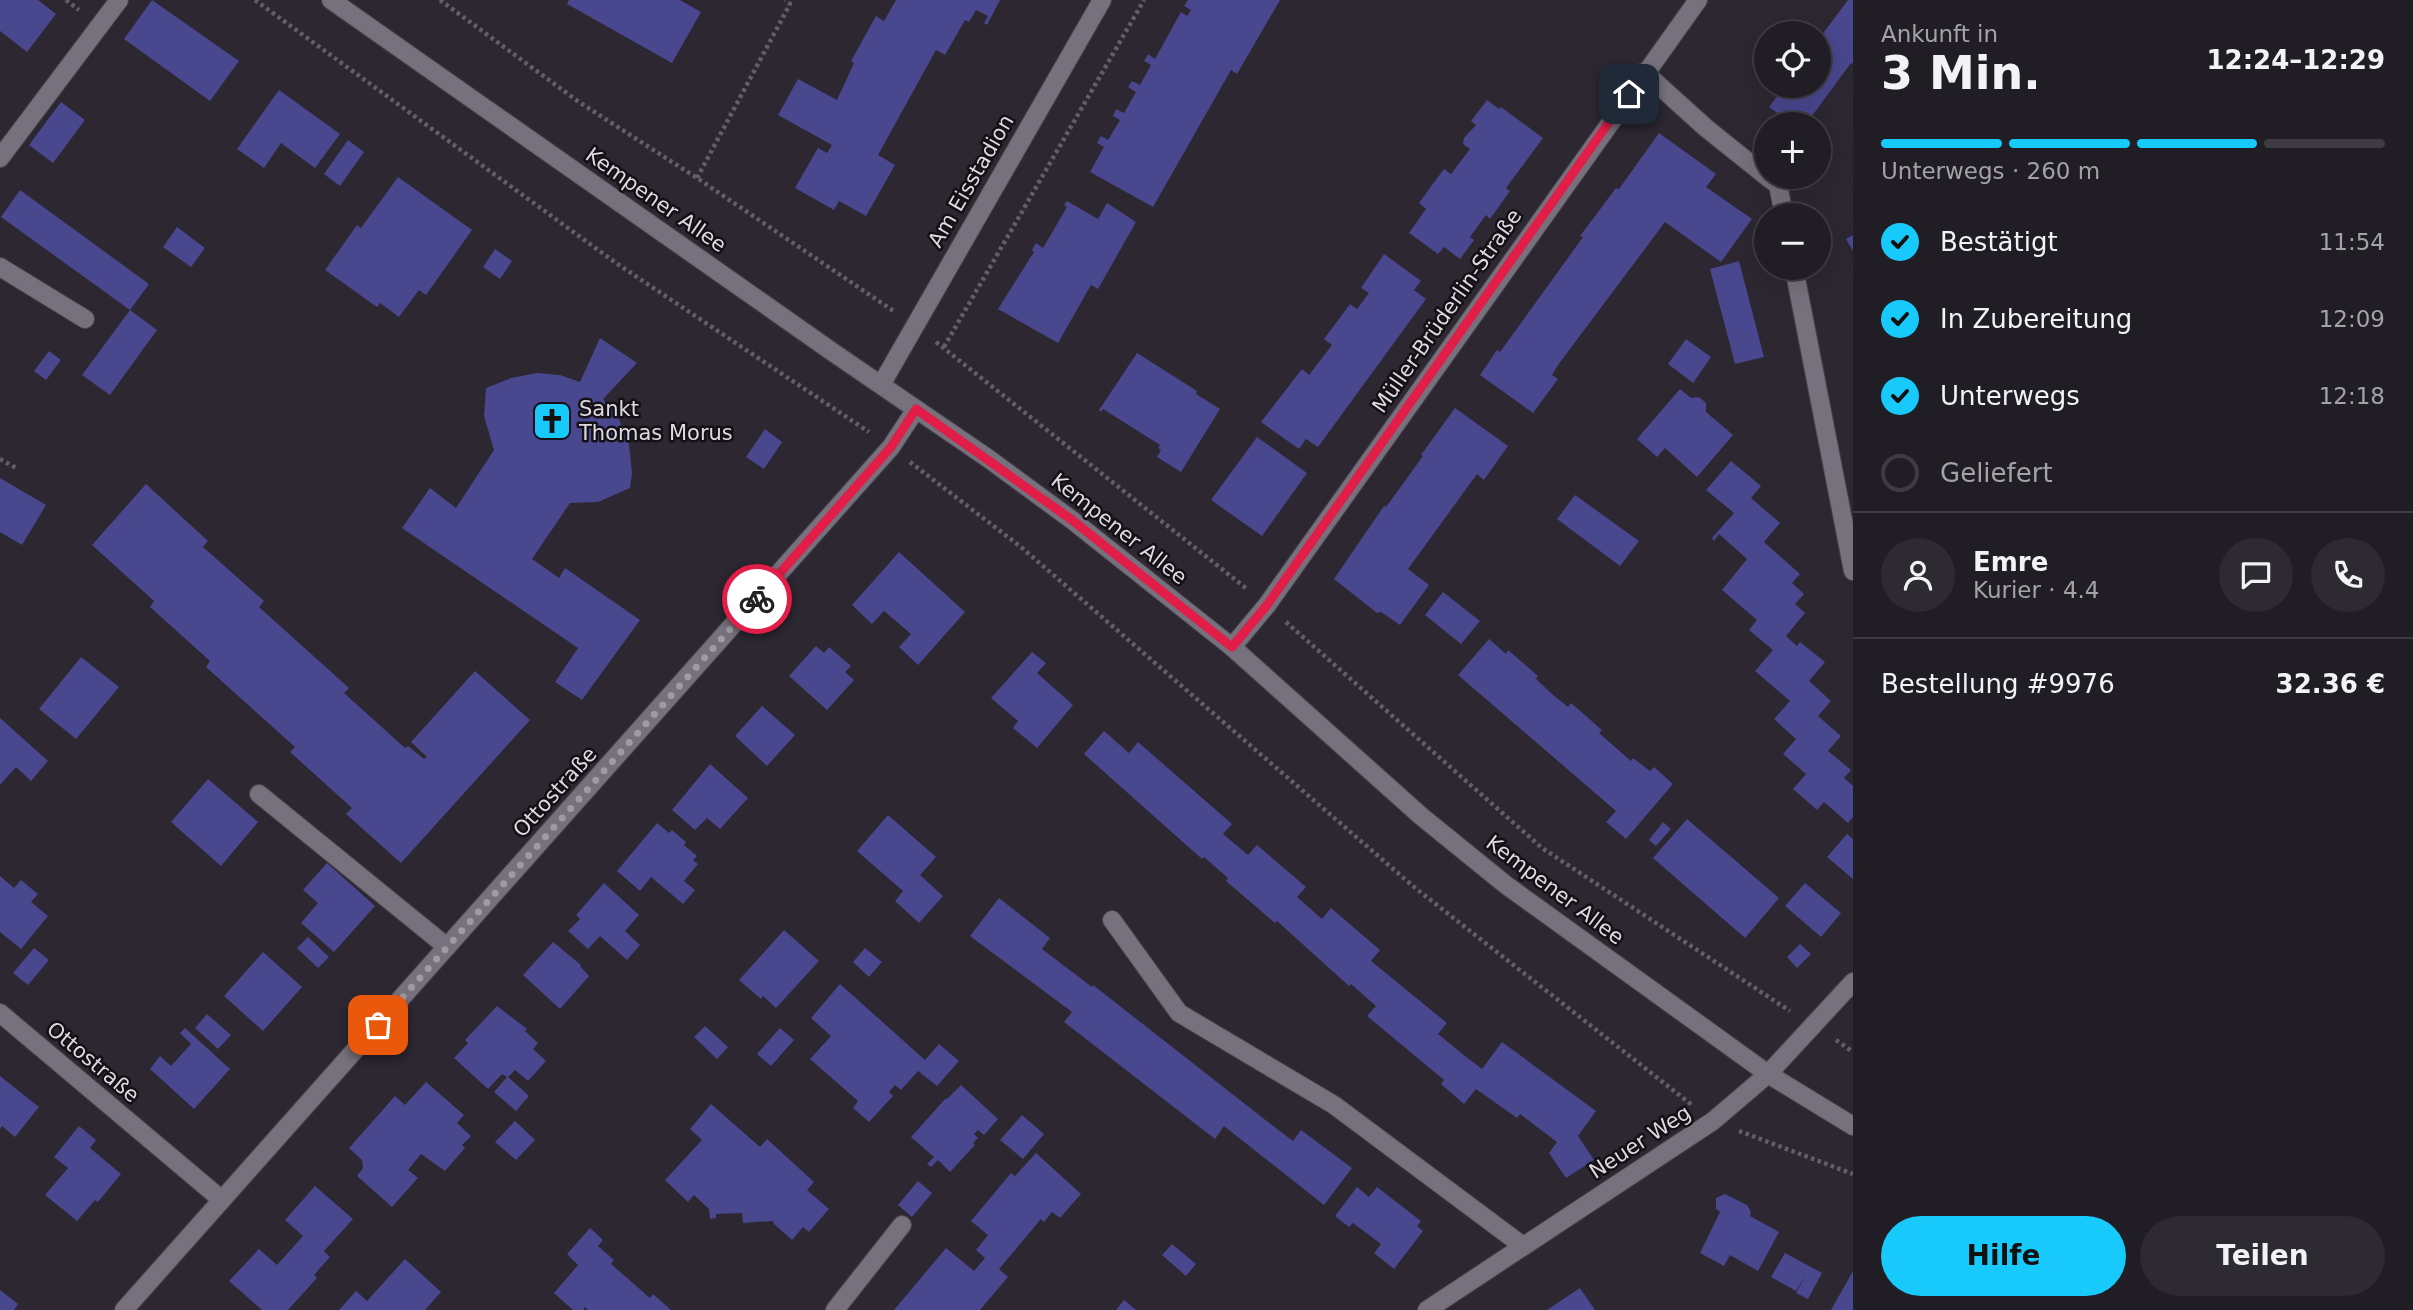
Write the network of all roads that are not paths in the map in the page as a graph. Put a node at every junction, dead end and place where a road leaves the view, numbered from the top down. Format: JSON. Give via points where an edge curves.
{"nodes":[{"id":1,"x":120,"y":0,"type":"edge"},
{"id":2,"x":331,"y":0,"type":"edge"},
{"id":3,"x":1102,"y":0,"type":"edge"},
{"id":4,"x":1698,"y":0,"type":"edge"},
{"id":5,"x":1644,"y":72,"type":"junction"},
{"id":6,"x":0,"y":158,"type":"edge"},
{"id":7,"x":1754,"y":166,"type":"edge"},
{"id":8,"x":0,"y":267,"type":"edge"},
{"id":9,"x":1796,"y":280,"type":"edge"},
{"id":10,"x":85,"y":319,"type":"dead end"},
{"id":11,"x":881,"y":385,"type":"junction"},
{"id":12,"x":916,"y":409,"type":"junction"},
{"id":13,"x":1853,"y":571,"type":"edge"},
{"id":14,"x":1232,"y":647,"type":"junction"},
{"id":15,"x":259,"y":794,"type":"dead end"},
{"id":16,"x":1112,"y":920,"type":"dead end"},
{"id":17,"x":447,"y":947,"type":"junction"},
{"id":18,"x":1853,"y":982,"type":"edge"},
{"id":19,"x":0,"y":1013,"type":"edge"},
{"id":20,"x":1768,"y":1074,"type":"junction"},
{"id":21,"x":1853,"y":1126,"type":"edge"},
{"id":22,"x":222,"y":1200,"type":"junction"},
{"id":23,"x":902,"y":1226,"type":"dead end"},
{"id":24,"x":1523,"y":1246,"type":"junction"},
{"id":25,"x":124,"y":1310,"type":"edge"},
{"id":26,"x":835,"y":1310,"type":"edge"},
{"id":27,"x":1427,"y":1310,"type":"edge"}],
"edges":[{"from":1,"to":6,"type":"street"},
{"from":2,"to":11,"type":"street","name":"Kempener Allee"},
{"from":3,"to":11,"type":"street","name":"Am Eisstadion"},
{"from":4,"to":5,"type":"street","name":"Müller-Brüderlin-Straße"},
{"from":5,"to":7,"type":"street"},
{"from":5,"to":14,"type":"street","name":"Müller-Brüderlin-Straße","via":[[1267,605]]},
{"from":8,"to":10,"type":"street"},
{"from":9,"to":13,"type":"street"},
{"from":11,"to":12,"type":"street","name":"Kempener Allee"},
{"from":12,"to":14,"type":"street","name":"Kempener Allee","via":[[1072,520]]},
{"from":12,"to":17,"type":"street","name":"Ottostraße","via":[[891,447]]},
{"from":14,"to":20,"type":"street","name":"Kempener Allee","via":[[1421,817],[1506,885]]},
{"from":15,"to":17,"type":"street"},
{"from":16,"to":24,"type":"street","via":[[1179,1013],[1334,1105]]},
{"from":17,"to":22,"type":"street","name":"Ottostraße"},
{"from":18,"to":20,"type":"street","name":"Neuer Weg"},
{"from":19,"to":22,"type":"street","name":"Ottostraße"},
{"from":20,"to":21,"type":"street","name":"Kempener Allee"},
{"from":20,"to":24,"type":"street","name":"Neuer Weg","via":[[1713,1121]]},
{"from":22,"to":25,"type":"street","name":"Ottostraße"},
{"from":23,"to":26,"type":"street"},
{"from":24,"to":27,"type":"street","name":"Neuer Weg"}]}
